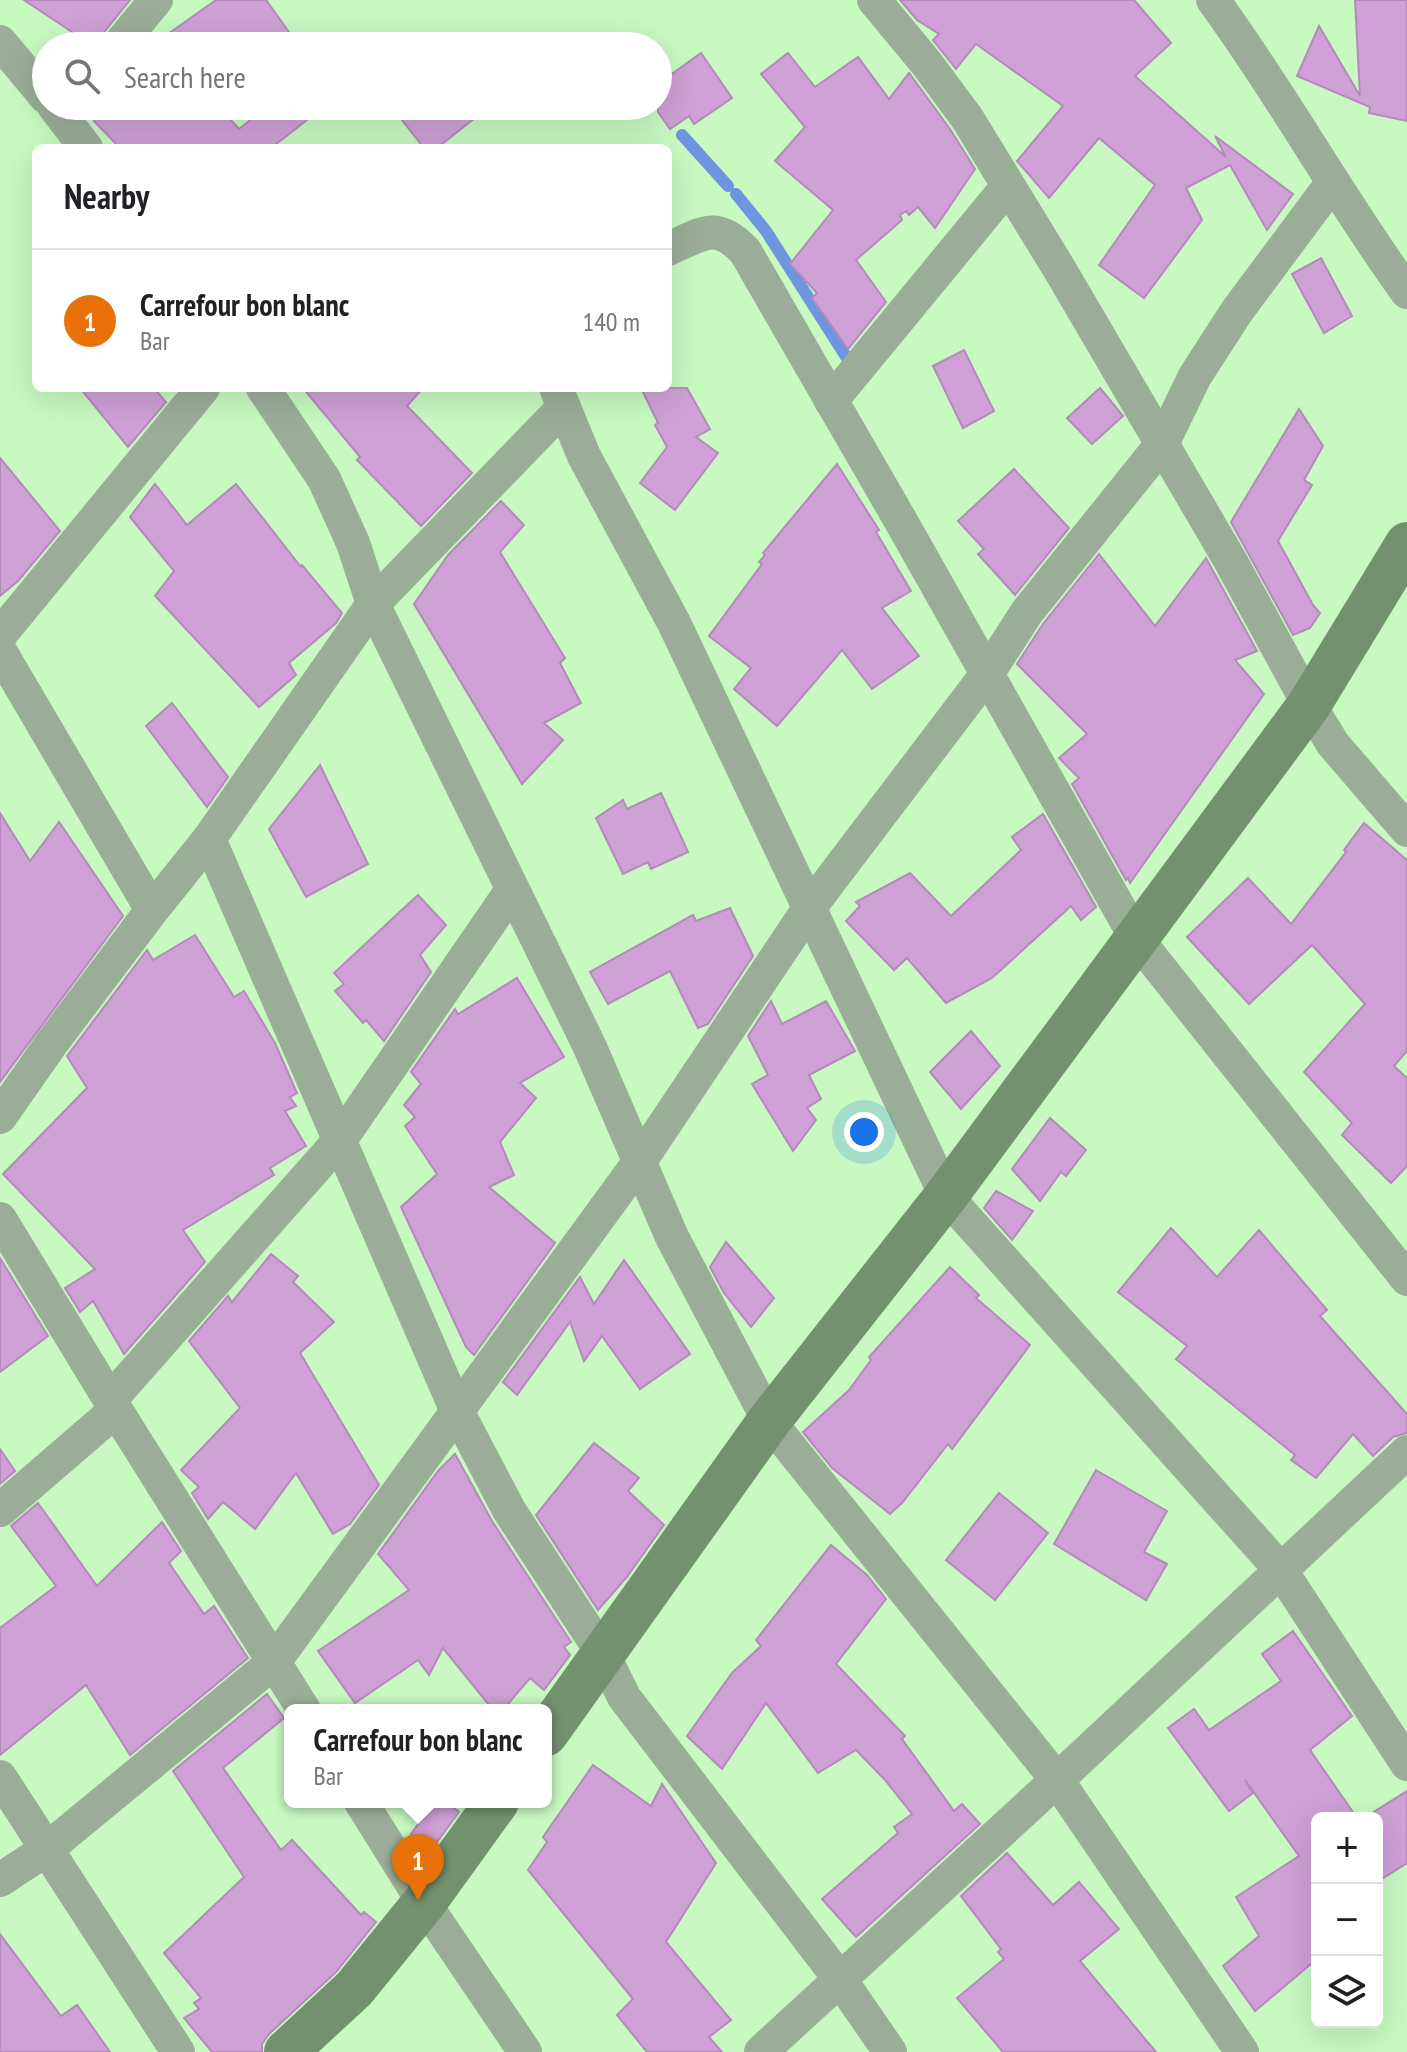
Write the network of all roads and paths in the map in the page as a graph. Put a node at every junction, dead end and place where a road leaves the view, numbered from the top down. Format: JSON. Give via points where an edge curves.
{"nodes":[{"id":1,"x":156,"y":0,"type":"edge"},
{"id":2,"x":874,"y":0,"type":"edge"},
{"id":3,"x":1213,"y":0,"type":"edge"},
{"id":4,"x":130,"y":32,"type":"edge"},
{"id":5,"x":0,"y":42,"type":"edge"},
{"id":6,"x":32,"y":78,"type":"edge"},
{"id":7,"x":67,"y":120,"type":"edge"},
{"id":8,"x":83,"y":144,"type":"edge"},
{"id":9,"x":1333,"y":182,"type":"junction"},
{"id":10,"x":1008,"y":186,"type":"junction"},
{"id":11,"x":672,"y":247,"type":"edge"},
{"id":12,"x":1407,"y":292,"type":"edge"},
{"id":13,"x":200,"y":392,"type":"edge"},
{"id":14,"x":266,"y":392,"type":"edge"},
{"id":15,"x":560,"y":398,"type":"edge"},
{"id":16,"x":831,"y":401,"type":"junction"},
{"id":17,"x":1162,"y":444,"type":"junction"},
{"id":18,"x":1407,"y":544,"type":"edge"},
{"id":19,"x":373,"y":604,"type":"junction"},
{"id":20,"x":0,"y":635,"type":"edge"},
{"id":21,"x":0,"y":651,"type":"edge"},
{"id":22,"x":987,"y":674,"type":"junction"},
{"id":23,"x":1309,"y":705,"type":"junction"},
{"id":24,"x":1407,"y":830,"type":"edge"},
{"id":25,"x":209,"y":839,"type":"junction"},
{"id":26,"x":512,"y":890,"type":"junction"},
{"id":27,"x":810,"y":907,"type":"junction"},
{"id":28,"x":152,"y":910,"type":"junction"},
{"id":29,"x":1136,"y":938,"type":"junction"},
{"id":30,"x":0,"y":1117,"type":"edge"},
{"id":31,"x":340,"y":1140,"type":"junction"},
{"id":32,"x":640,"y":1161,"type":"junction"},
{"id":33,"x":946,"y":1196,"type":"junction"},
{"id":34,"x":0,"y":1219,"type":"edge"},
{"id":35,"x":1407,"y":1279,"type":"edge"},
{"id":36,"x":113,"y":1405,"type":"junction"},
{"id":37,"x":456,"y":1409,"type":"junction"},
{"id":38,"x":769,"y":1421,"type":"junction"},
{"id":39,"x":1407,"y":1452,"type":"edge"},
{"id":40,"x":0,"y":1510,"type":"edge"},
{"id":41,"x":1280,"y":1569,"type":"junction"},
{"id":42,"x":603,"y":1654,"type":"junction"},
{"id":43,"x":274,"y":1662,"type":"junction"},
{"id":44,"x":300,"y":1704,"type":"edge"},
{"id":45,"x":552,"y":1726,"type":"edge"},
{"id":46,"x":1407,"y":1764,"type":"edge"},
{"id":47,"x":0,"y":1777,"type":"edge"},
{"id":48,"x":1057,"y":1780,"type":"junction"},
{"id":49,"x":365,"y":1808,"type":"edge"},
{"id":50,"x":493,"y":1808,"type":"edge"},
{"id":51,"x":47,"y":1849,"type":"junction"},
{"id":52,"x":0,"y":1880,"type":"edge"},
{"id":53,"x":424,"y":1903,"type":"junction"},
{"id":54,"x":839,"y":1978,"type":"junction"},
{"id":55,"x":178,"y":2052,"type":"edge"},
{"id":56,"x":286,"y":2052,"type":"edge"},
{"id":57,"x":525,"y":2052,"type":"edge"},
{"id":58,"x":761,"y":2052,"type":"edge"},
{"id":59,"x":890,"y":2052,"type":"edge"},
{"id":60,"x":1242,"y":2052,"type":"edge"}],
"edges":[{"from":1,"to":4,"type":"street"},
{"from":2,"to":10,"type":"street","via":[[967,118]]},
{"from":3,"to":9,"type":"street"},
{"from":5,"to":6,"type":"street"},
{"from":7,"to":8,"type":"street"},
{"from":9,"to":12,"type":"street"},
{"from":9,"to":17,"type":"street","via":[[1203,363]]},
{"from":10,"to":16,"type":"street"},
{"from":10,"to":17,"type":"street"},
{"from":11,"to":16,"type":"street","via":[[710,231],[730,236],[745,251]]},
{"from":13,"to":20,"type":"street"},
{"from":14,"to":19,"type":"street","via":[[324,479]]},
{"from":15,"to":19,"type":"street"},
{"from":15,"to":27,"type":"street","via":[[584,456],[674,623]]},
{"from":16,"to":22,"type":"street"},
{"from":17,"to":22,"type":"street","via":[[1036,600]]},
{"from":17,"to":23,"type":"street"},
{"from":18,"to":23,"type":"main road"},
{"from":19,"to":25,"type":"street"},
{"from":19,"to":26,"type":"street"},
{"from":21,"to":28,"type":"street"},
{"from":22,"to":27,"type":"street"},
{"from":22,"to":29,"type":"street"},
{"from":23,"to":24,"type":"street","via":[[1333,744]]},
{"from":23,"to":29,"type":"main road"},
{"from":25,"to":28,"type":"street"},
{"from":25,"to":31,"type":"street"},
{"from":26,"to":31,"type":"street"},
{"from":26,"to":32,"type":"street"},
{"from":27,"to":32,"type":"street"},
{"from":27,"to":33,"type":"street"},
{"from":28,"to":30,"type":"street"},
{"from":29,"to":33,"type":"main road"},
{"from":29,"to":35,"type":"street"},
{"from":31,"to":36,"type":"street"},
{"from":31,"to":37,"type":"street"},
{"from":32,"to":37,"type":"street"},
{"from":32,"to":38,"type":"street","via":[[672,1237]]},
{"from":33,"to":38,"type":"main road"},
{"from":33,"to":41,"type":"street"},
{"from":34,"to":36,"type":"street"},
{"from":36,"to":40,"type":"street"},
{"from":36,"to":43,"type":"street"},
{"from":37,"to":42,"type":"street","via":[[509,1510]]},
{"from":37,"to":43,"type":"street"},
{"from":38,"to":42,"type":"main road"},
{"from":38,"to":48,"type":"street"},
{"from":39,"to":41,"type":"street"},
{"from":41,"to":46,"type":"street"},
{"from":41,"to":48,"type":"street"},
{"from":42,"to":45,"type":"main road"},
{"from":42,"to":54,"type":"street","via":[[624,1697],[652,1736]]},
{"from":43,"to":44,"type":"street"},
{"from":43,"to":51,"type":"street"},
{"from":47,"to":51,"type":"street"},
{"from":48,"to":54,"type":"street"},
{"from":48,"to":60,"type":"street"},
{"from":49,"to":53,"type":"street"},
{"from":50,"to":53,"type":"main road"},
{"from":51,"to":52,"type":"street"},
{"from":51,"to":55,"type":"street"},
{"from":53,"to":56,"type":"main road","via":[[354,1989]]},
{"from":53,"to":57,"type":"street"},
{"from":54,"to":58,"type":"street"},
{"from":54,"to":59,"type":"street"}]}
